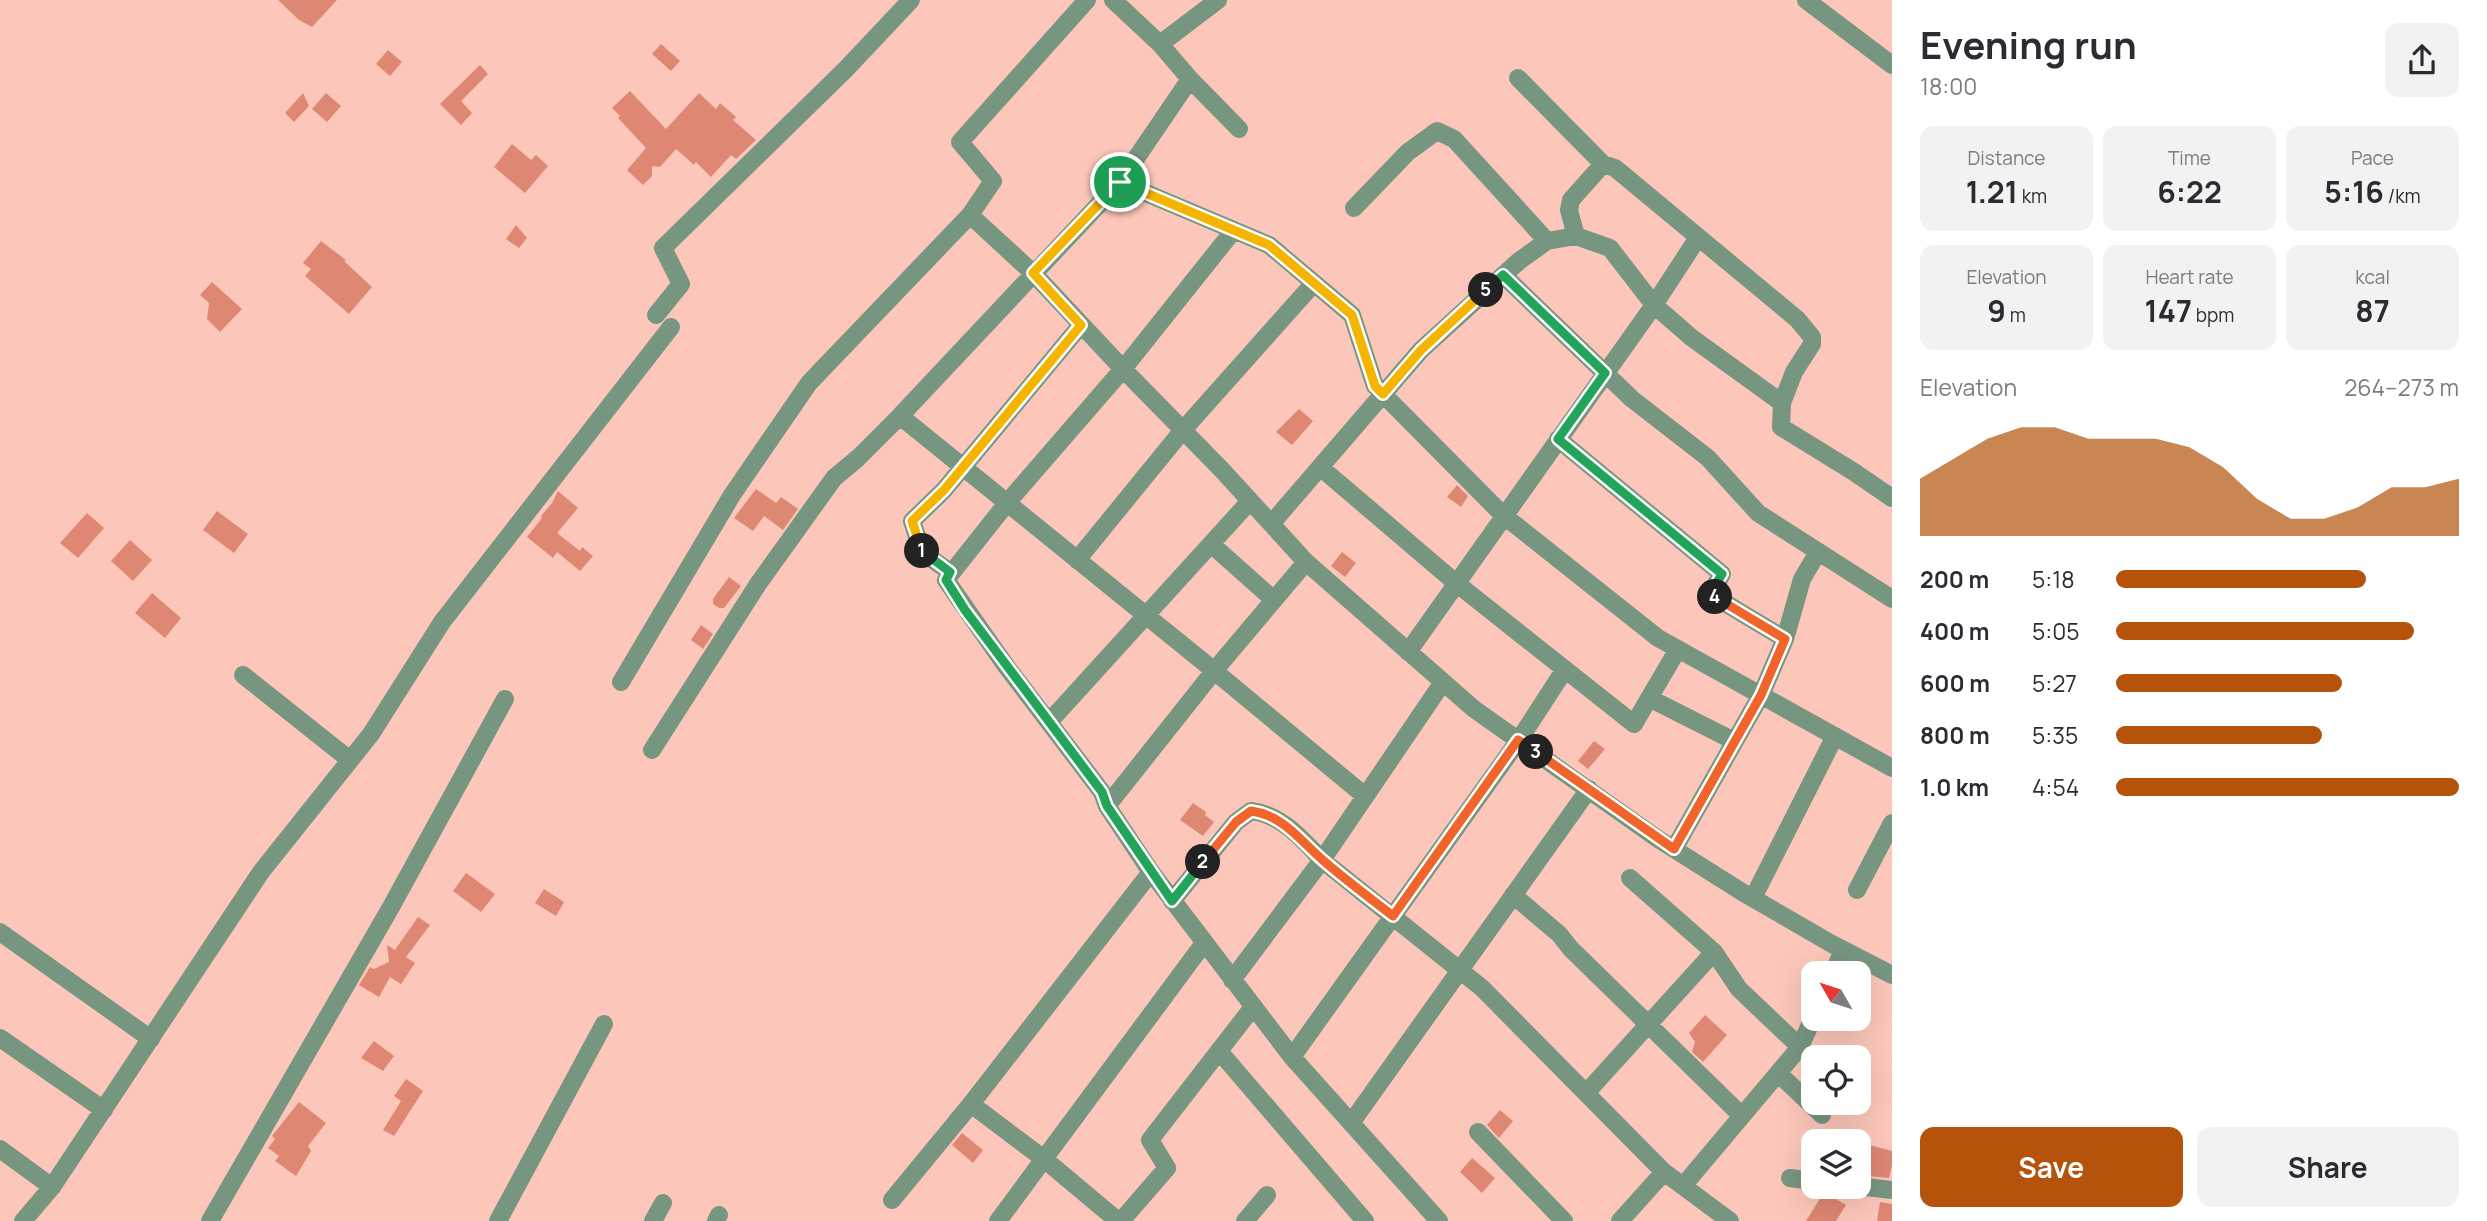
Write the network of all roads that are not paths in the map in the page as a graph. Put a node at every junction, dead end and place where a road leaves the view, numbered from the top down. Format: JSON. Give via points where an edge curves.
{"nodes":[{"id":1,"x":911,"y":0,"type":"edge"},
{"id":2,"x":1087,"y":0,"type":"edge"},
{"id":3,"x":1113,"y":0,"type":"edge"},
{"id":4,"x":1218,"y":0,"type":"edge"},
{"id":5,"x":1806,"y":0,"type":"edge"},
{"id":6,"x":1160,"y":44,"type":"junction"},
{"id":7,"x":1892,"y":65,"type":"edge"},
{"id":8,"x":1518,"y":78,"type":"dead end"},
{"id":9,"x":1190,"y":79,"type":"junction"},
{"id":10,"x":1240,"y":129,"type":"dead end"},
{"id":11,"x":1602,"y":164,"type":"junction"},
{"id":12,"x":1120,"y":182,"type":"junction"},
{"id":13,"x":1354,"y":208,"type":"dead end"},
{"id":14,"x":970,"y":215,"type":"junction"},
{"id":15,"x":1234,"y":230,"type":"junction"},
{"id":16,"x":1576,"y":236,"type":"junction"},
{"id":17,"x":1697,"y":239,"type":"junction"},
{"id":18,"x":1547,"y":241,"type":"junction"},
{"id":19,"x":1033,"y":273,"type":"junction"},
{"id":20,"x":1503,"y":275,"type":"junction"},
{"id":21,"x":1314,"y":283,"type":"junction"},
{"id":22,"x":1654,"y":305,"type":"junction"},
{"id":23,"x":656,"y":315,"type":"dead end"},
{"id":24,"x":1081,"y":325,"type":"junction"},
{"id":25,"x":671,"y":327,"type":"dead end"},
{"id":26,"x":1123,"y":369,"type":"junction"},
{"id":27,"x":1605,"y":373,"type":"junction"},
{"id":28,"x":1383,"y":394,"type":"junction"},
{"id":29,"x":1782,"y":403,"type":"junction"},
{"id":30,"x":900,"y":416,"type":"junction"},
{"id":31,"x":1183,"y":430,"type":"junction"},
{"id":32,"x":1558,"y":439,"type":"junction"},
{"id":33,"x":963,"y":467,"type":"junction"},
{"id":34,"x":1320,"y":467,"type":"junction"},
{"id":35,"x":1892,"y":498,"type":"edge"},
{"id":36,"x":1250,"y":501,"type":"junction"},
{"id":37,"x":1007,"y":503,"type":"junction"},
{"id":38,"x":1503,"y":515,"type":"junction"},
{"id":39,"x":1271,"y":524,"type":"junction"},
{"id":40,"x":1211,"y":544,"type":"junction"},
{"id":41,"x":1818,"y":552,"type":"junction"},
{"id":42,"x":1077,"y":559,"type":"junction"},
{"id":43,"x":1306,"y":562,"type":"junction"},
{"id":44,"x":950,"y":572,"type":"junction"},
{"id":45,"x":1456,"y":583,"type":"junction"},
{"id":46,"x":1892,"y":599,"type":"edge"},
{"id":47,"x":1274,"y":600,"type":"junction"},
{"id":48,"x":1147,"y":616,"type":"junction"},
{"id":49,"x":1785,"y":639,"type":"junction"},
{"id":50,"x":1678,"y":649,"type":"junction"},
{"id":51,"x":1408,"y":652,"type":"junction"},
{"id":52,"x":1565,"y":669,"type":"junction"},
{"id":53,"x":1214,"y":671,"type":"junction"},
{"id":54,"x":243,"y":675,"type":"dead end"},
{"id":55,"x":621,"y":682,"type":"dead end"},
{"id":56,"x":1443,"y":682,"type":"junction"},
{"id":57,"x":1761,"y":695,"type":"junction"},
{"id":58,"x":1649,"y":698,"type":"junction"},
{"id":59,"x":505,"y":699,"type":"dead end"},
{"id":60,"x":1049,"y":722,"type":"junction"},
{"id":61,"x":1835,"y":736,"type":"junction"},
{"id":62,"x":1518,"y":740,"type":"junction"},
{"id":63,"x":1734,"y":741,"type":"junction"},
{"id":64,"x":652,"y":750,"type":"dead end"},
{"id":65,"x":350,"y":760,"type":"junction"},
{"id":66,"x":1892,"y":768,"type":"edge"},
{"id":67,"x":1589,"y":789,"type":"junction"},
{"id":68,"x":1365,"y":796,"type":"junction"},
{"id":69,"x":1107,"y":806,"type":"junction"},
{"id":70,"x":1892,"y":823,"type":"edge"},
{"id":71,"x":1674,"y":849,"type":"junction"},
{"id":72,"x":1322,"y":860,"type":"junction"},
{"id":73,"x":1151,"y":872,"type":"junction"},
{"id":74,"x":1630,"y":878,"type":"dead end"},
{"id":75,"x":1857,"y":890,"type":"dead end"},
{"id":76,"x":1513,"y":895,"type":"junction"},
{"id":77,"x":1753,"y":898,"type":"junction"},
{"id":78,"x":1172,"y":901,"type":"junction"},
{"id":79,"x":1393,"y":916,"type":"junction"},
{"id":80,"x":0,"y":932,"type":"edge"},
{"id":81,"x":1204,"y":943,"type":"junction"},
{"id":82,"x":1843,"y":950,"type":"junction"},
{"id":83,"x":1714,"y":952,"type":"junction"},
{"id":84,"x":1838,"y":961,"type":"edge"},
{"id":85,"x":1460,"y":970,"type":"junction"},
{"id":86,"x":1892,"y":975,"type":"edge"},
{"id":87,"x":1233,"y":980,"type":"junction"},
{"id":88,"x":1253,"y":1007,"type":"junction"},
{"id":89,"x":604,"y":1024,"type":"dead end"},
{"id":90,"x":1648,"y":1024,"type":"junction"},
{"id":91,"x":1807,"y":1031,"type":"edge"},
{"id":92,"x":0,"y":1038,"type":"edge"},
{"id":93,"x":151,"y":1039,"type":"junction"},
{"id":94,"x":1800,"y":1047,"type":"junction"},
{"id":95,"x":1219,"y":1051,"type":"junction"},
{"id":96,"x":1292,"y":1057,"type":"junction"},
{"id":97,"x":1778,"y":1073,"type":"junction"},
{"id":98,"x":1587,"y":1092,"type":"junction"},
{"id":99,"x":1801,"y":1095,"type":"edge"},
{"id":100,"x":971,"y":1104,"type":"junction"},
{"id":101,"x":104,"y":1110,"type":"junction"},
{"id":102,"x":1742,"y":1116,"type":"junction"},
{"id":103,"x":1351,"y":1123,"type":"junction"},
{"id":104,"x":1478,"y":1132,"type":"dead end"},
{"id":105,"x":0,"y":1149,"type":"edge"},
{"id":106,"x":1044,"y":1159,"type":"junction"},
{"id":107,"x":1664,"y":1171,"type":"junction"},
{"id":108,"x":1790,"y":1178,"type":"dead end"},
{"id":109,"x":1801,"y":1179,"type":"edge"},
{"id":110,"x":1683,"y":1186,"type":"junction"},
{"id":111,"x":52,"y":1187,"type":"junction"},
{"id":112,"x":1871,"y":1188,"type":"edge"},
{"id":113,"x":1892,"y":1190,"type":"edge"},
{"id":114,"x":1267,"y":1195,"type":"dead end"},
{"id":115,"x":892,"y":1200,"type":"dead end"},
{"id":116,"x":663,"y":1203,"type":"dead end"},
{"id":117,"x":1110,"y":1218,"type":"edge"},
{"id":118,"x":1364,"y":1220,"type":"edge"},
{"id":119,"x":23,"y":1221,"type":"edge"},
{"id":120,"x":210,"y":1221,"type":"edge"},
{"id":121,"x":499,"y":1221,"type":"edge"},
{"id":122,"x":653,"y":1221,"type":"edge"},
{"id":123,"x":998,"y":1221,"type":"edge"},
{"id":124,"x":1245,"y":1221,"type":"edge"},
{"id":125,"x":1439,"y":1221,"type":"edge"},
{"id":126,"x":1564,"y":1221,"type":"edge"},
{"id":127,"x":1620,"y":1221,"type":"edge"},
{"id":128,"x":1730,"y":1221,"type":"edge"}],
"edges":[{"from":1,"to":23,"type":"street","via":[[663,248],[681,284]]},
{"from":2,"to":14,"type":"street","via":[[960,142],[993,181]]},
{"from":3,"to":6,"type":"street"},
{"from":4,"to":6,"type":"street"},
{"from":5,"to":7,"type":"street"},
{"from":6,"to":9,"type":"street"},
{"from":8,"to":11,"type":"street"},
{"from":9,"to":10,"type":"street"},
{"from":9,"to":12,"type":"street"},
{"from":11,"to":16,"type":"street","via":[[1571,200]]},
{"from":11,"to":17,"type":"street","via":[[1615,168]]},
{"from":12,"to":15,"type":"street"},
{"from":12,"to":19,"type":"street"},
{"from":13,"to":18,"type":"street","via":[[1408,152],[1437,131],[1454,139]]},
{"from":14,"to":19,"type":"street"},
{"from":14,"to":55,"type":"street","via":[[809,383],[732,495]]},
{"from":15,"to":21,"type":"street","via":[[1269,245]]},
{"from":15,"to":26,"type":"street"},
{"from":16,"to":18,"type":"street"},
{"from":16,"to":22,"type":"street","via":[[1610,248]]},
{"from":17,"to":22,"type":"street"},
{"from":17,"to":29,"type":"street","via":[[1797,319],[1812,337]]},
{"from":18,"to":20,"type":"street"},
{"from":19,"to":24,"type":"street"},
{"from":19,"to":30,"type":"street"},
{"from":20,"to":27,"type":"street"},
{"from":20,"to":28,"type":"street","via":[[1421,350]]},
{"from":21,"to":28,"type":"street","via":[[1352,315],[1375,386]]},
{"from":21,"to":31,"type":"street"},
{"from":22,"to":27,"type":"street"},
{"from":22,"to":29,"type":"street"},
{"from":24,"to":26,"type":"street"},
{"from":24,"to":33,"type":"street"},
{"from":25,"to":65,"type":"street","via":[[442,622]]},
{"from":26,"to":31,"type":"street"},
{"from":26,"to":37,"type":"street"},
{"from":27,"to":32,"type":"street"},
{"from":27,"to":41,"type":"street","via":[[1708,458],[1758,513]]},
{"from":28,"to":34,"type":"street"},
{"from":28,"to":38,"type":"street"},
{"from":29,"to":35,"type":"street","via":[[1781,427]]},
{"from":30,"to":33,"type":"street"},
{"from":30,"to":64,"type":"street","via":[[834,478],[758,584]]},
{"from":31,"to":36,"type":"street"},
{"from":31,"to":42,"type":"street"},
{"from":32,"to":38,"type":"street"},
{"from":32,"to":49,"type":"street","via":[[1722,574],[1710,594]]},
{"from":33,"to":37,"type":"street"},
{"from":33,"to":44,"type":"street","via":[[912,521],[922,552]]},
{"from":34,"to":39,"type":"street"},
{"from":34,"to":45,"type":"street"},
{"from":36,"to":39,"type":"street"},
{"from":36,"to":40,"type":"street"},
{"from":37,"to":42,"type":"street"},
{"from":37,"to":44,"type":"street"},
{"from":38,"to":45,"type":"street"},
{"from":38,"to":50,"type":"street"},
{"from":39,"to":43,"type":"street"},
{"from":40,"to":47,"type":"street"},
{"from":40,"to":48,"type":"street"},
{"from":41,"to":46,"type":"street"},
{"from":41,"to":49,"type":"street","via":[[1802,579]]},
{"from":42,"to":48,"type":"street"},
{"from":43,"to":47,"type":"street"},
{"from":43,"to":51,"type":"street"},
{"from":44,"to":60,"type":"street","via":[[946,580],[965,610]]},
{"from":45,"to":51,"type":"street"},
{"from":45,"to":52,"type":"street"},
{"from":47,"to":53,"type":"street"},
{"from":48,"to":53,"type":"street"},
{"from":48,"to":60,"type":"street"},
{"from":49,"to":57,"type":"street"},
{"from":50,"to":57,"type":"street"},
{"from":50,"to":58,"type":"street"},
{"from":51,"to":56,"type":"street"},
{"from":52,"to":58,"type":"street","via":[[1634,724]]},
{"from":52,"to":62,"type":"street"},
{"from":53,"to":68,"type":"street"},
{"from":53,"to":69,"type":"street"},
{"from":54,"to":65,"type":"street"},
{"from":56,"to":62,"type":"street"},
{"from":56,"to":68,"type":"street"},
{"from":57,"to":61,"type":"street"},
{"from":57,"to":63,"type":"street"},
{"from":58,"to":63,"type":"street"},
{"from":59,"to":120,"type":"street"},
{"from":60,"to":69,"type":"street","via":[[1102,792]]},
{"from":61,"to":66,"type":"street"},
{"from":61,"to":77,"type":"street"},
{"from":62,"to":67,"type":"street"},
{"from":62,"to":79,"type":"street"},
{"from":63,"to":71,"type":"street"},
{"from":65,"to":93,"type":"street","via":[[261,872]]},
{"from":67,"to":71,"type":"street"},
{"from":67,"to":76,"type":"street"},
{"from":68,"to":72,"type":"street"},
{"from":69,"to":73,"type":"street"},
{"from":70,"to":75,"type":"street"},
{"from":71,"to":77,"type":"street"},
{"from":72,"to":78,"type":"street","via":[[1276,818],[1251,811],[1236,822]]},
{"from":72,"to":79,"type":"street"},
{"from":72,"to":87,"type":"street"},
{"from":73,"to":78,"type":"street"},
{"from":73,"to":100,"type":"street"},
{"from":74,"to":83,"type":"street"},
{"from":76,"to":85,"type":"street"},
{"from":76,"to":90,"type":"street","via":[[1559,934]]},
{"from":77,"to":82,"type":"street"},
{"from":78,"to":81,"type":"street"},
{"from":79,"to":85,"type":"street"},
{"from":79,"to":96,"type":"street"},
{"from":80,"to":93,"type":"street"},
{"from":81,"to":87,"type":"street"},
{"from":81,"to":106,"type":"street"},
{"from":82,"to":84,"type":"street"},
{"from":82,"to":86,"type":"street"},
{"from":83,"to":90,"type":"street"},
{"from":83,"to":94,"type":"street","via":[[1739,989]]},
{"from":85,"to":98,"type":"street"},
{"from":85,"to":103,"type":"street"},
{"from":87,"to":88,"type":"street"},
{"from":88,"to":95,"type":"street"},
{"from":88,"to":96,"type":"street"},
{"from":89,"to":121,"type":"street"},
{"from":90,"to":98,"type":"street"},
{"from":90,"to":102,"type":"street"},
{"from":91,"to":94,"type":"street"},
{"from":92,"to":101,"type":"street"},
{"from":93,"to":101,"type":"street"},
{"from":94,"to":97,"type":"street"},
{"from":95,"to":117,"type":"street","via":[[1150,1140],[1167,1168]]},
{"from":95,"to":118,"type":"street"},
{"from":96,"to":103,"type":"street"},
{"from":97,"to":99,"type":"street"},
{"from":97,"to":102,"type":"street"},
{"from":98,"to":107,"type":"street"},
{"from":100,"to":106,"type":"street"},
{"from":100,"to":115,"type":"street"},
{"from":101,"to":111,"type":"street"},
{"from":102,"to":110,"type":"street"},
{"from":103,"to":125,"type":"street"},
{"from":104,"to":126,"type":"street"},
{"from":105,"to":111,"type":"street"},
{"from":106,"to":117,"type":"street"},
{"from":106,"to":123,"type":"street"},
{"from":107,"to":110,"type":"street"},
{"from":107,"to":127,"type":"street"},
{"from":108,"to":109,"type":"street"},
{"from":110,"to":128,"type":"street"},
{"from":111,"to":119,"type":"street"},
{"from":112,"to":113,"type":"street"},
{"from":114,"to":124,"type":"street"},
{"from":116,"to":122,"type":"street"}]}
